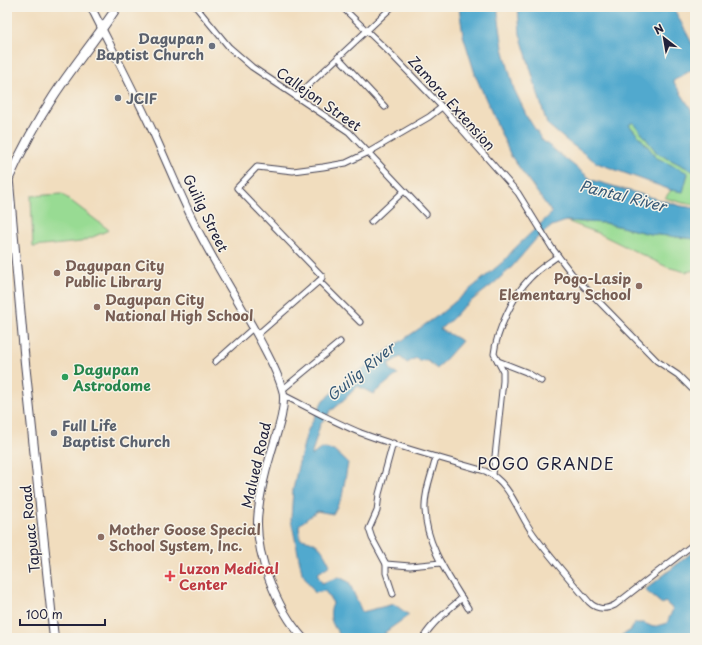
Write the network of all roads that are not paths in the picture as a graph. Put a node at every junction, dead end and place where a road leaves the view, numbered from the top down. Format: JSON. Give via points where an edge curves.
{"nodes":[{"id":1,"x":91,"y":7,"type":"edge"},
{"id":2,"x":117,"y":7,"type":"edge"},
{"id":3,"x":196,"y":7,"type":"edge"},
{"id":4,"x":342,"y":7,"type":"edge"},
{"id":5,"x":392,"y":7,"type":"edge"},
{"id":6,"x":102,"y":30,"type":"junction"},
{"id":7,"x":366,"y":31,"type":"junction"},
{"id":8,"x":338,"y":57,"type":"junction"},
{"id":9,"x":296,"y":97,"type":"junction"},
{"id":10,"x":385,"y":107,"type":"dead end"},
{"id":11,"x":442,"y":108,"type":"junction"},
{"id":12,"x":369,"y":152,"type":"junction"},
{"id":13,"x":7,"y":161,"type":"edge"},
{"id":14,"x":9,"y":178,"type":"junction"},
{"id":15,"x":404,"y":191,"type":"junction"},
{"id":16,"x":426,"y":214,"type":"dead end"},
{"id":17,"x":10,"y":221,"type":"edge"},
{"id":18,"x":370,"y":222,"type":"dead end"},
{"id":19,"x":558,"y":256,"type":"junction"},
{"id":20,"x":319,"y":281,"type":"junction"},
{"id":21,"x":360,"y":322,"type":"dead end"},
{"id":22,"x":253,"y":328,"type":"junction"},
{"id":23,"x":257,"y":335,"type":"junction"},
{"id":24,"x":340,"y":342,"type":"dead end"},
{"id":25,"x":498,"y":361,"type":"junction"},
{"id":26,"x":215,"y":362,"type":"dead end"},
{"id":27,"x":541,"y":381,"type":"dead end"},
{"id":28,"x":695,"y":392,"type":"edge"},
{"id":29,"x":283,"y":393,"type":"junction"},
{"id":30,"x":283,"y":407,"type":"joint"},
{"id":31,"x":393,"y":443,"type":"junction"},
{"id":32,"x":436,"y":457,"type":"junction"},
{"id":33,"x":493,"y":475,"type":"junction"},
{"id":34,"x":695,"y":543,"type":"edge"},
{"id":35,"x":441,"y":563,"type":"junction"},
{"id":36,"x":386,"y":564,"type":"junction"},
{"id":37,"x":393,"y":594,"type":"dead end"},
{"id":38,"x":462,"y":598,"type":"junction"},
{"id":39,"x":468,"y":608,"type":"dead end"},
{"id":40,"x":54,"y":638,"type":"edge"},
{"id":41,"x":303,"y":638,"type":"edge"},
{"id":42,"x":423,"y":638,"type":"edge"}],
"edges":[{"from":1,"to":6,"type":"street","name":"Guilig Street"},
{"from":2,"to":6,"type":"main road"},
{"from":3,"to":9,"type":"street","name":"Callejon Street","via":[[240,57]]},
{"from":4,"to":7,"type":"street","name":"Zamora Extension"},
{"from":5,"to":7,"type":"street"},
{"from":6,"to":14,"type":"main road","via":[[46,107],[30,133]]},
{"from":6,"to":22,"type":"street","name":"Guilig Street","via":[[154,134],[202,239]]},
{"from":7,"to":8,"type":"street"},
{"from":7,"to":11,"type":"street","name":"Zamora Extension"},
{"from":8,"to":9,"type":"street"},
{"from":8,"to":10,"type":"street"},
{"from":9,"to":12,"type":"street","name":"Callejon Street","via":[[349,132]]},
{"from":11,"to":12,"type":"street"},
{"from":11,"to":19,"type":"street","name":"Zamora Extension","via":[[518,193]]},
{"from":12,"to":15,"type":"street","name":"Callejon Street"},
{"from":12,"to":20,"type":"street","via":[[346,163],[323,167],[293,171],[257,167],[237,188],[320,273],[322,278]]},
{"from":13,"to":14,"type":"main road","name":"Tapuac Road"},
{"from":14,"to":17,"type":"main road","name":"Tapuac Road"},
{"from":15,"to":16,"type":"street","name":"Callejon Street"},
{"from":15,"to":18,"type":"street"},
{"from":17,"to":40,"type":"main road","name":"Tapuac Road"},
{"from":19,"to":25,"type":"street","via":[[528,279],[519,292],[500,330],[494,354]]},
{"from":19,"to":28,"type":"street","name":"Zamora Extension","via":[[572,274],[657,360],[678,375]]},
{"from":20,"to":21,"type":"street"},
{"from":20,"to":23,"type":"street"},
{"from":22,"to":23,"type":"street","name":"Guilig Street"},
{"from":22,"to":26,"type":"street"},
{"from":23,"to":29,"type":"street","name":"Guilig Street","via":[[278,376]]},
{"from":24,"to":29,"type":"street"},
{"from":25,"to":27,"type":"street"},
{"from":25,"to":33,"type":"street","via":[[503,371],[503,381]]},
{"from":29,"to":30,"type":"street","name":"Guilig Street"},
{"from":29,"to":31,"type":"street","via":[[332,420]]},
{"from":30,"to":41,"type":"street","name":"Malued Road","via":[[263,481],[258,523],[261,550],[274,592],[282,609]]},
{"from":31,"to":32,"type":"street"},
{"from":31,"to":36,"type":"street","via":[[377,511],[369,529]]},
{"from":32,"to":33,"type":"street"},
{"from":32,"to":35,"type":"street","via":[[425,510],[426,522]]},
{"from":33,"to":34,"type":"street","via":[[508,491],[533,534],[596,608],[604,609],[615,605]]},
{"from":35,"to":36,"type":"street","via":[[410,566]]},
{"from":35,"to":38,"type":"street"},
{"from":36,"to":37,"type":"street","via":[[386,573]]},
{"from":38,"to":39,"type":"street"},
{"from":38,"to":42,"type":"street"}]}
